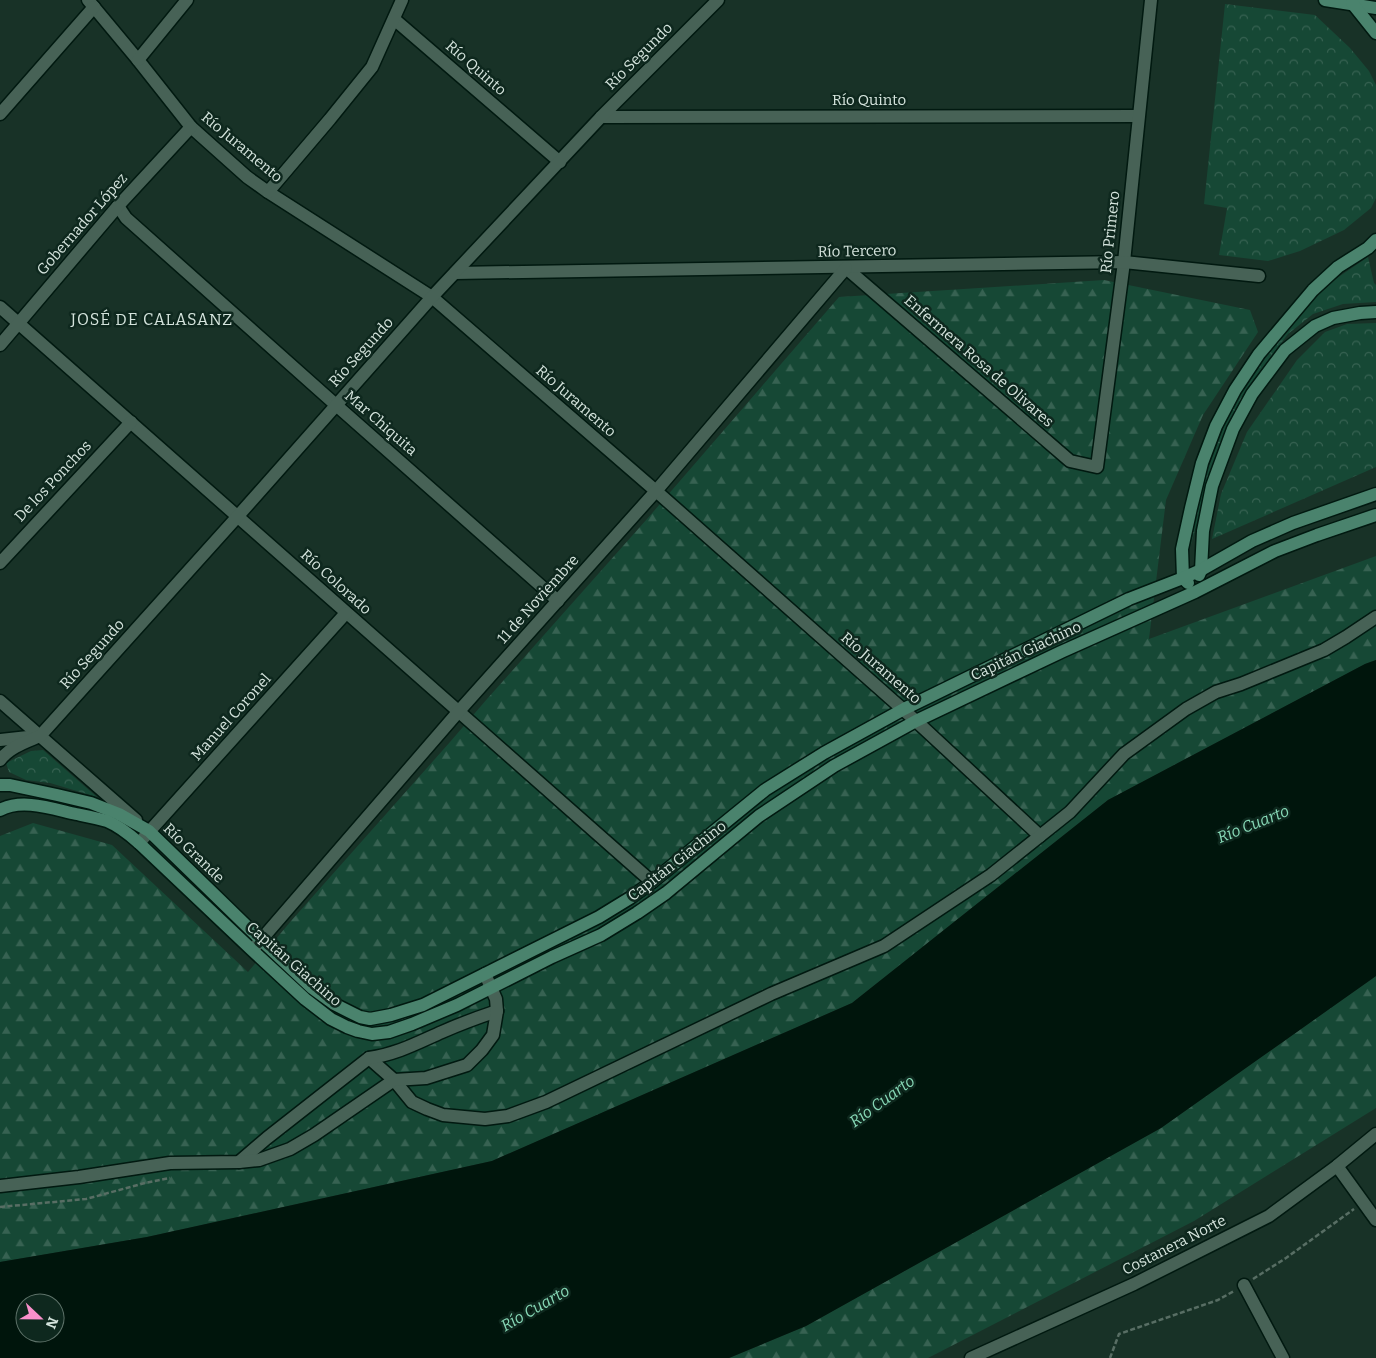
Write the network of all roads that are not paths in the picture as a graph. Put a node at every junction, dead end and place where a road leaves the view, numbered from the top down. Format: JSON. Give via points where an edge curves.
{"nodes":[{"id":1,"x":187,"y":0,"type":"edge"},
{"id":2,"x":402,"y":0,"type":"edge"},
{"id":3,"x":718,"y":0,"type":"edge"},
{"id":4,"x":1151,"y":0,"type":"edge"},
{"id":5,"x":1324,"y":0,"type":"edge"},
{"id":6,"x":1352,"y":3,"type":"junction"},
{"id":7,"x":91,"y":4,"type":"edge"},
{"id":8,"x":1376,"y":8,"type":"edge"},
{"id":9,"x":394,"y":19,"type":"junction"},
{"id":10,"x":1376,"y":33,"type":"edge"},
{"id":11,"x":138,"y":60,"type":"junction"},
{"id":12,"x":0,"y":114,"type":"edge"},
{"id":13,"x":1138,"y":116,"type":"junction"},
{"id":14,"x":601,"y":117,"type":"junction"},
{"id":15,"x":190,"y":127,"type":"junction"},
{"id":16,"x":560,"y":162,"type":"junction"},
{"id":17,"x":268,"y":192,"type":"junction"},
{"id":18,"x":118,"y":206,"type":"junction"},
{"id":19,"x":1376,"y":240,"type":"edge"},
{"id":20,"x":1124,"y":262,"type":"junction"},
{"id":21,"x":846,"y":268,"type":"junction"},
{"id":22,"x":455,"y":273,"type":"junction"},
{"id":23,"x":1259,"y":276,"type":"dead end"},
{"id":24,"x":432,"y":297,"type":"junction"},
{"id":25,"x":0,"y":307,"type":"edge"},
{"id":26,"x":1376,"y":312,"type":"edge"},
{"id":27,"x":18,"y":323,"type":"junction"},
{"id":28,"x":0,"y":345,"type":"edge"},
{"id":29,"x":336,"y":405,"type":"junction"},
{"id":30,"x":131,"y":422,"type":"junction"},
{"id":31,"x":1097,"y":467,"type":"joint"},
{"id":32,"x":656,"y":491,"type":"junction"},
{"id":33,"x":1376,"y":494,"type":"edge"},
{"id":34,"x":1376,"y":515,"type":"edge"},
{"id":35,"x":238,"y":516,"type":"junction"},
{"id":36,"x":0,"y":563,"type":"edge"},
{"id":37,"x":1201,"y":570,"type":"junction"},
{"id":38,"x":1183,"y":578,"type":"junction"},
{"id":39,"x":1195,"y":592,"type":"junction"},
{"id":40,"x":558,"y":601,"type":"junction"},
{"id":41,"x":346,"y":614,"type":"junction"},
{"id":42,"x":1376,"y":617,"type":"edge"},
{"id":43,"x":0,"y":701,"type":"edge"},
{"id":44,"x":904,"y":710,"type":"junction"},
{"id":45,"x":459,"y":711,"type":"junction"},
{"id":46,"x":916,"y":720,"type":"junction"},
{"id":47,"x":40,"y":736,"type":"junction"},
{"id":48,"x":0,"y":740,"type":"edge"},
{"id":49,"x":0,"y":760,"type":"edge"},
{"id":50,"x":0,"y":785,"type":"edge"},
{"id":51,"x":0,"y":810,"type":"edge"},
{"id":52,"x":149,"y":832,"type":"junction"},
{"id":53,"x":1040,"y":836,"type":"junction"},
{"id":54,"x":139,"y":842,"type":"junction"},
{"id":55,"x":652,"y":882,"type":"junction"},
{"id":56,"x":261,"y":940,"type":"junction"},
{"id":57,"x":252,"y":950,"type":"junction"},
{"id":58,"x":485,"y":974,"type":"junction"},
{"id":59,"x":492,"y":987,"type":"junction"},
{"id":60,"x":497,"y":1011,"type":"junction"},
{"id":61,"x":370,"y":1019,"type":"joint"},
{"id":62,"x":369,"y":1058,"type":"junction"},
{"id":63,"x":394,"y":1080,"type":"junction"},
{"id":64,"x":1376,"y":1134,"type":"edge"},
{"id":65,"x":239,"y":1162,"type":"junction"},
{"id":66,"x":1337,"y":1166,"type":"junction"},
{"id":67,"x":0,"y":1186,"type":"edge"},
{"id":68,"x":1376,"y":1220,"type":"edge"},
{"id":69,"x":1244,"y":1285,"type":"dead end"},
{"id":70,"x":971,"y":1358,"type":"edge"},
{"id":71,"x":1283,"y":1358,"type":"edge"}],
"edges":[{"from":1,"to":11,"type":"street"},
{"from":2,"to":9,"type":"street"},
{"from":3,"to":14,"type":"street","name":"Río Segundo"},
{"from":4,"to":13,"type":"street","name":"Río Primero"},
{"from":5,"to":6,"type":"main road"},
{"from":6,"to":8,"type":"main road"},
{"from":6,"to":10,"type":"main road"},
{"from":7,"to":11,"type":"street","name":"Río Juramento"},
{"from":7,"to":12,"type":"street"},
{"from":9,"to":16,"type":"street","name":"Río Quinto"},
{"from":9,"to":17,"type":"street","via":[[372,67]]},
{"from":11,"to":15,"type":"street","name":"Río Juramento"},
{"from":13,"to":14,"type":"street","name":"Río Quinto"},
{"from":13,"to":20,"type":"street","name":"Río Primero"},
{"from":14,"to":16,"type":"street","name":"Río Segundo"},
{"from":15,"to":17,"type":"street","name":"Río Juramento"},
{"from":15,"to":18,"type":"street","name":"Gobernador López"},
{"from":16,"to":22,"type":"street","name":"Río Segundo"},
{"from":17,"to":24,"type":"street","name":"Río Juramento"},
{"from":18,"to":27,"type":"street","name":"Gobernador López"},
{"from":18,"to":29,"type":"street","name":"Mar Chiquita","via":[[126,218]]},
{"from":19,"to":38,"type":"main road","via":[[1313,290],[1259,354],[1234,390],[1202,463],[1182,549]]},
{"from":20,"to":21,"type":"street","name":"Río Tercero"},
{"from":20,"to":23,"type":"street","name":"Río Tercero"},
{"from":20,"to":31,"type":"street","name":"Río Primero"},
{"from":21,"to":22,"type":"street","name":"Río Tercero"},
{"from":21,"to":31,"type":"street","name":"Enfermera Rosa de Olivares","via":[[1070,461]]},
{"from":21,"to":32,"type":"street","name":"11 de Noviembre"},
{"from":22,"to":24,"type":"street","name":"Río Segundo"},
{"from":24,"to":29,"type":"street","name":"Río Segundo"},
{"from":24,"to":32,"type":"street","name":"Río Juramento"},
{"from":25,"to":27,"type":"street","name":"Río Colorado"},
{"from":26,"to":37,"type":"main road","via":[[1334,318],[1315,326],[1285,350],[1252,394],[1233,429],[1212,486],[1203,531]]},
{"from":27,"to":28,"type":"street","name":"Gobernador López"},
{"from":27,"to":30,"type":"street","name":"Río Colorado"},
{"from":29,"to":35,"type":"street","name":"Río Segundo"},
{"from":29,"to":40,"type":"street","name":"Mar Chiquita"},
{"from":30,"to":35,"type":"street","name":"Río Colorado"},
{"from":30,"to":36,"type":"street","name":"De los Ponchos"},
{"from":32,"to":40,"type":"street","name":"11 de Noviembre"},
{"from":32,"to":44,"type":"street","name":"Río Juramento"},
{"from":33,"to":37,"type":"main road","name":"Capitán Giachino","via":[[1252,540]]},
{"from":34,"to":39,"type":"main road","name":"Capitán Giachino","via":[[1275,551]]},
{"from":35,"to":41,"type":"street","name":"Río Colorado"},
{"from":35,"to":47,"type":"street","name":"Río Segundo"},
{"from":37,"to":38,"type":"main road","name":"Capitán Giachino"},
{"from":37,"to":39,"type":"main road"},
{"from":38,"to":39,"type":"main road"},
{"from":38,"to":44,"type":"main road","name":"Capitán Giachino","via":[[1130,599]]},
{"from":39,"to":46,"type":"main road","name":"Capitán Giachino"},
{"from":40,"to":45,"type":"street","name":"11 de Noviembre"},
{"from":41,"to":45,"type":"street","name":"Río Colorado"},
{"from":41,"to":52,"type":"street","name":"Manuel Coronel"},
{"from":42,"to":53,"type":"street","via":[[1324,650],[1216,692],[1186,709],[1124,754],[1070,812]]},
{"from":43,"to":47,"type":"street","name":"Río Grande"},
{"from":44,"to":46,"type":"street","name":"Río Juramento"},
{"from":44,"to":55,"type":"main road","name":"Capitán Giachino","via":[[824,753],[765,790]]},
{"from":45,"to":55,"type":"street","name":"Río Colorado"},
{"from":45,"to":56,"type":"street","name":"11 de Noviembre"},
{"from":46,"to":53,"type":"street","name":"Río Juramento"},
{"from":46,"to":59,"type":"main road","name":"Capitán Giachino","via":[[834,766],[759,816],[637,914],[601,935]]},
{"from":47,"to":48,"type":"street"},
{"from":47,"to":49,"type":"street","via":[[13,748]]},
{"from":47,"to":52,"type":"street","name":"Río Grande"},
{"from":50,"to":52,"type":"main road","via":[[91,803]]},
{"from":51,"to":54,"type":"main road","name":"Capitán Giachino","via":[[21,805],[43,806],[88,816],[107,821]]},
{"from":52,"to":54,"type":"street","name":"Manuel Coronel"},
{"from":52,"to":56,"type":"main road","name":"Río Grande"},
{"from":53,"to":63,"type":"street","via":[[991,875],[884,946],[771,994],[546,1102],[508,1116],[485,1119],[443,1115],[412,1102]]},
{"from":54,"to":57,"type":"main road","name":"Capitán Giachino"},
{"from":55,"to":58,"type":"main road","name":"Capitán Giachino","via":[[599,917]]},
{"from":56,"to":57,"type":"street","name":"11 de Noviembre"},
{"from":56,"to":61,"type":"main road","name":"Río Grande","via":[[334,1004]]},
{"from":57,"to":59,"type":"main road","name":"Capitán Giachino","via":[[331,1019],[372,1034],[412,1024]]},
{"from":58,"to":59,"type":"street"},
{"from":58,"to":61,"type":"main road","name":"Capitán Giachino","via":[[422,1005]]},
{"from":59,"to":60,"type":"street"},
{"from":60,"to":62,"type":"street","via":[[405,1049]]},
{"from":60,"to":63,"type":"street","via":[[493,1035],[467,1066],[426,1078]]},
{"from":62,"to":63,"type":"street"},
{"from":62,"to":65,"type":"street"},
{"from":63,"to":65,"type":"street","via":[[290,1149],[259,1160]]},
{"from":64,"to":66,"type":"street","name":"Costanera Norte"},
{"from":65,"to":67,"type":"street","via":[[170,1163],[79,1178]]},
{"from":66,"to":68,"type":"street"},
{"from":66,"to":70,"type":"street","name":"Costanera Norte","via":[[1269,1216],[1134,1284]]},
{"from":69,"to":71,"type":"street"}]}
